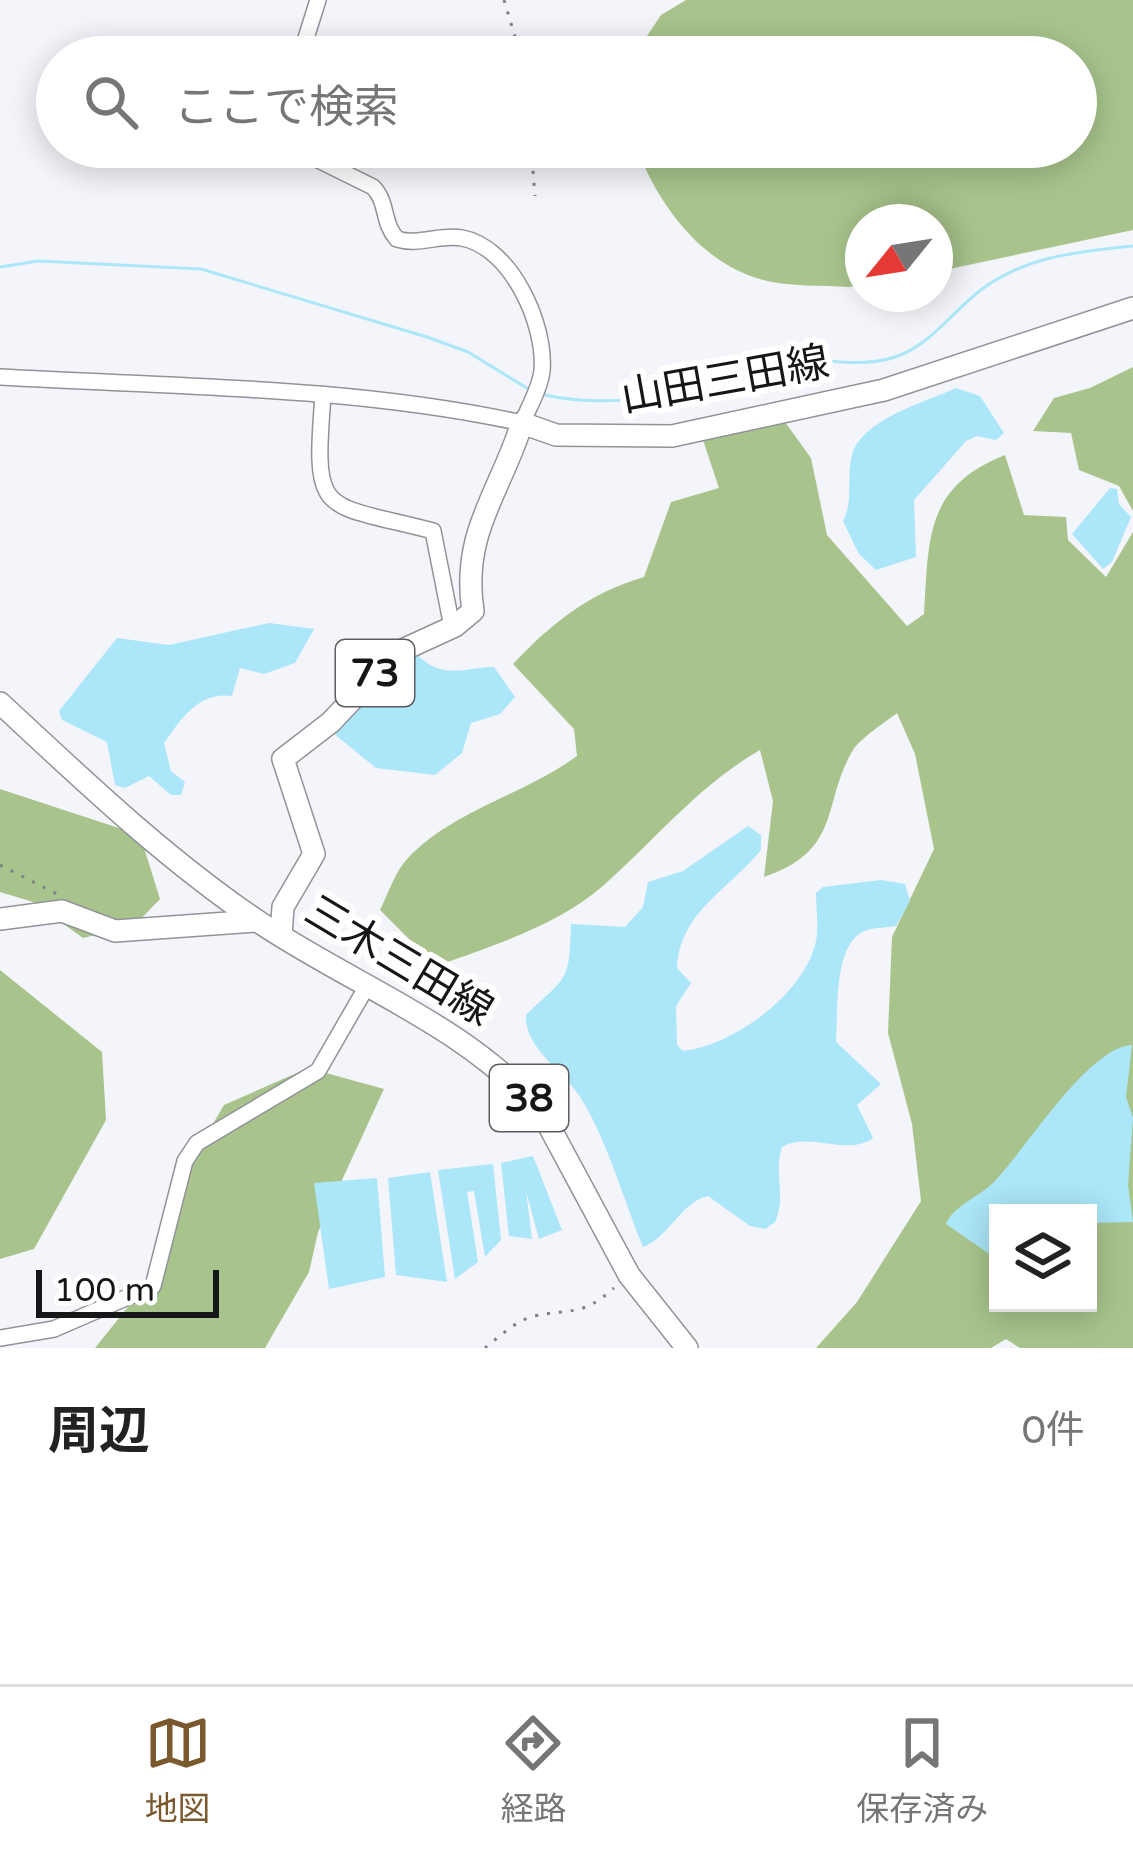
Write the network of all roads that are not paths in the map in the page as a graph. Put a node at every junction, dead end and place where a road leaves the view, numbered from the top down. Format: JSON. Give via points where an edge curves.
{"nodes":[{"id":1,"x":318,"y":0,"type":"edge"},
{"id":2,"x":307,"y":36,"type":"edge"},
{"id":3,"x":335,"y":168,"type":"edge"},
{"id":4,"x":1133,"y":308,"type":"edge"},
{"id":5,"x":0,"y":377,"type":"edge"},
{"id":6,"x":323,"y":396,"type":"junction"},
{"id":7,"x":522,"y":423,"type":"junction"},
{"id":8,"x":452,"y":627,"type":"junction"},
{"id":9,"x":0,"y":703,"type":"edge"},
{"id":10,"x":0,"y":919,"type":"edge"},
{"id":11,"x":256,"y":920,"type":"junction"},
{"id":12,"x":281,"y":935,"type":"junction"},
{"id":13,"x":367,"y":986,"type":"junction"},
{"id":14,"x":0,"y":1338,"type":"edge"},
{"id":15,"x":687,"y":1348,"type":"edge"}],
"edges":[{"from":1,"to":2,"type":"street"},
{"from":3,"to":7,"type":"street","via":[[382,196],[397,239],[458,237],[510,265],[542,365]]},
{"from":4,"to":7,"type":"main road","name":"山田三田線","via":[[884,390],[672,436],[556,435]]},
{"from":5,"to":6,"type":"street"},
{"from":6,"to":7,"type":"street"},
{"from":6,"to":8,"type":"street","via":[[323,488],[340,507],[433,531]]},
{"from":7,"to":8,"type":"main road","number":"73","via":[[472,540],[473,611]]},
{"from":8,"to":12,"type":"main road","number":"73","via":[[396,653],[283,759],[314,854],[283,907]]},
{"from":9,"to":11,"type":"main road","name":"三木三田線","number":"38","via":[[138,831]]},
{"from":10,"to":11,"type":"main road","via":[[62,911],[115,931]]},
{"from":11,"to":12,"type":"main road","name":"三木三田線","number":"38"},
{"from":12,"to":13,"type":"main road","name":"三木三田線","number":"38"},
{"from":13,"to":14,"type":"street","via":[[318,1071],[196,1143],[153,1286],[54,1329]]},
{"from":13,"to":15,"type":"main road","name":"三木三田線","number":"38","via":[[488,1060],[542,1113],[629,1275]]}]}
